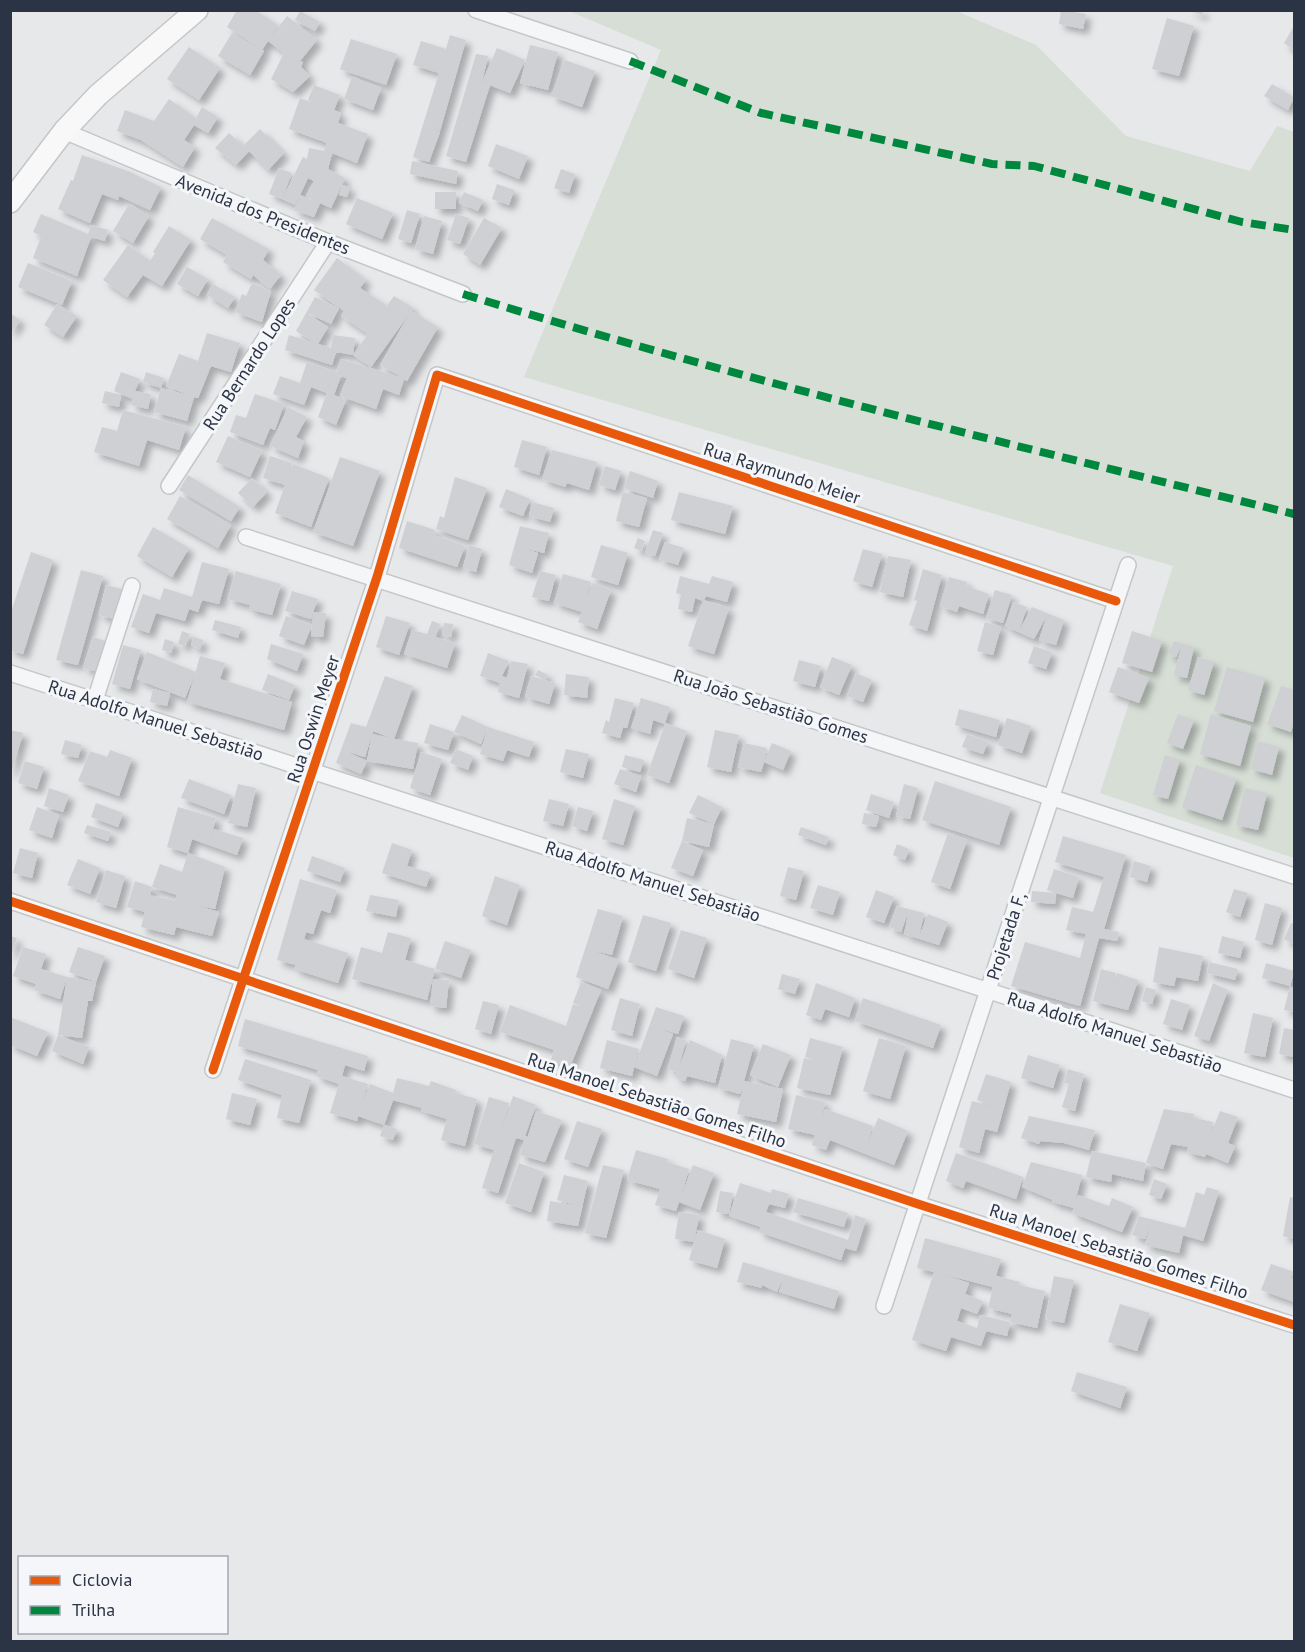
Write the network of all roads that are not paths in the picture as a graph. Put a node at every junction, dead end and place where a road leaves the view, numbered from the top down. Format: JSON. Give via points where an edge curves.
{"nodes":[{"id":1,"x":197,"y":10,"type":"edge"},
{"id":2,"x":476,"y":10,"type":"edge"},
{"id":3,"x":630,"y":62,"type":"dead end"},
{"id":4,"x":64,"y":131,"type":"junction"},
{"id":5,"x":10,"y":202,"type":"edge"},
{"id":6,"x":328,"y":242,"type":"junction"},
{"id":7,"x":463,"y":294,"type":"dead end"},
{"id":8,"x":437,"y":375,"type":"joint"},
{"id":9,"x":169,"y":486,"type":"dead end"},
{"id":10,"x":246,"y":537,"type":"dead end"},
{"id":11,"x":1128,"y":565,"type":"dead end"},
{"id":12,"x":377,"y":577,"type":"junction"},
{"id":13,"x":132,"y":586,"type":"dead end"},
{"id":14,"x":1116,"y":602,"type":"junction"},
{"id":15,"x":10,"y":674,"type":"edge"},
{"id":16,"x":95,"y":700,"type":"junction"},
{"id":17,"x":314,"y":770,"type":"junction"},
{"id":18,"x":1052,"y":798,"type":"junction"},
{"id":19,"x":1294,"y":876,"type":"edge"},
{"id":20,"x":10,"y":901,"type":"edge"},
{"id":21,"x":245,"y":980,"type":"junction"},
{"id":22,"x":988,"y":990,"type":"junction"},
{"id":23,"x":213,"y":1070,"type":"dead end"},
{"id":24,"x":1294,"y":1090,"type":"edge"},
{"id":25,"x":918,"y":1203,"type":"junction"},
{"id":26,"x":884,"y":1306,"type":"dead end"},
{"id":27,"x":1294,"y":1325,"type":"edge"}],
"edges":[{"from":1,"to":4,"type":"main road","via":[[98,94]]},
{"from":2,"to":3,"type":"street"},
{"from":4,"to":5,"type":"main road"},
{"from":4,"to":6,"type":"street","name":"Avenida dos Presidentes"},
{"from":6,"to":7,"type":"street","name":"Avenida dos Presidentes"},
{"from":6,"to":9,"type":"street","name":"Rua Bernardo Lopes"},
{"from":8,"to":12,"type":"street","name":"Rua Oswin Meyer"},
{"from":8,"to":14,"type":"street","name":"Rua Raymundo Meier"},
{"from":10,"to":12,"type":"street","name":"Rua João Sebastião Gomes"},
{"from":11,"to":14,"type":"street","name":"Projetada F,"},
{"from":12,"to":17,"type":"street","name":"Rua Oswin Meyer"},
{"from":12,"to":18,"type":"street","name":"Rua João Sebastião Gomes"},
{"from":13,"to":16,"type":"street"},
{"from":14,"to":18,"type":"street","name":"Projetada F,"},
{"from":15,"to":16,"type":"street","name":"Rua Adolfo Manuel Sebastião"},
{"from":16,"to":17,"type":"street","name":"Rua Adolfo Manuel Sebastião"},
{"from":17,"to":21,"type":"street","name":"Rua Oswin Meyer"},
{"from":17,"to":22,"type":"street","name":"Rua Adolfo Manuel Sebastião"},
{"from":18,"to":19,"type":"street","name":"Rua João Sebastião Gomes"},
{"from":18,"to":22,"type":"street","name":"Projetada F,"},
{"from":20,"to":21,"type":"street","name":"Rua Manoel Sebastião Gomes Filho"},
{"from":21,"to":23,"type":"street","name":"Rua Oswin Meyer"},
{"from":21,"to":25,"type":"street","name":"Rua Manoel Sebastião Gomes Filho"},
{"from":22,"to":24,"type":"street","name":"Rua Adolfo Manuel Sebastião"},
{"from":22,"to":25,"type":"street","name":"Projetada F,"},
{"from":25,"to":26,"type":"street","name":"Projetada F,"},
{"from":25,"to":27,"type":"street","name":"Rua Manoel Sebastião Gomes Filho"}]}
